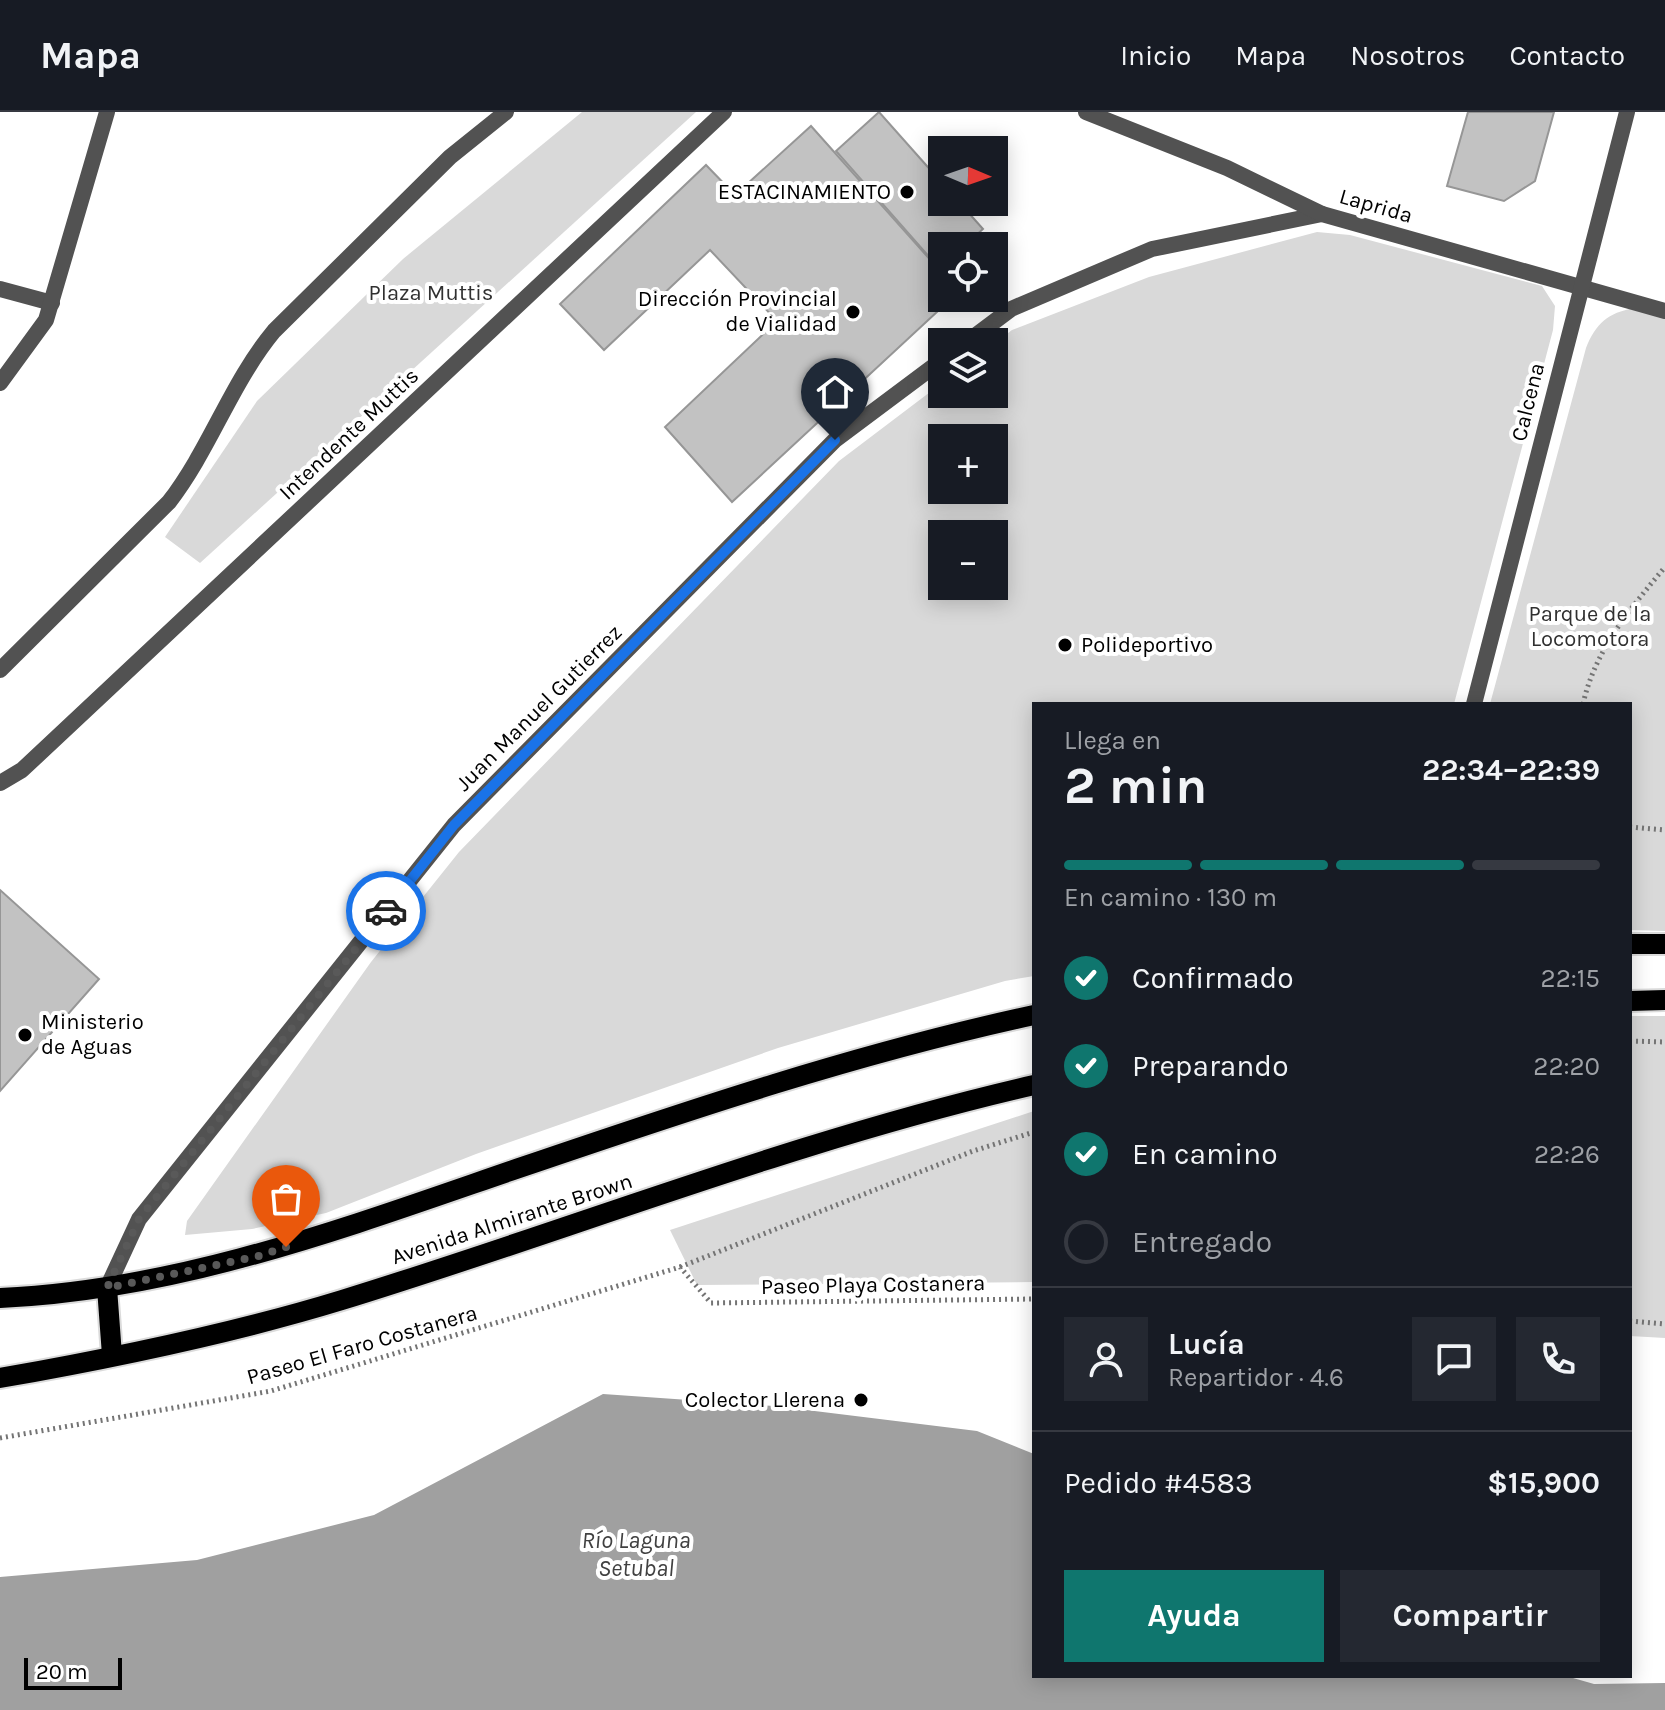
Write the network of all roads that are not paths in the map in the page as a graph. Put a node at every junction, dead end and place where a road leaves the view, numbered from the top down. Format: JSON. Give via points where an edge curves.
{"nodes":[{"id":1,"x":107,"y":112,"type":"edge"},
{"id":2,"x":506,"y":112,"type":"edge"},
{"id":3,"x":724,"y":112,"type":"edge"},
{"id":4,"x":1086,"y":112,"type":"edge"},
{"id":5,"x":1627,"y":112,"type":"edge"},
{"id":6,"x":1322,"y":214,"type":"junction"},
{"id":7,"x":1580,"y":287,"type":"junction"},
{"id":8,"x":0,"y":289,"type":"edge"},
{"id":9,"x":52,"y":303,"type":"junction"},
{"id":10,"x":1665,"y":311,"type":"edge"},
{"id":11,"x":986,"y":328,"type":"edge"},
{"id":12,"x":928,"y":370,"type":"edge"},
{"id":13,"x":0,"y":383,"type":"edge"},
{"id":14,"x":0,"y":670,"type":"edge"},
{"id":15,"x":1475,"y":702,"type":"edge"},
{"id":16,"x":0,"y":783,"type":"edge"},
{"id":17,"x":1632,"y":944,"type":"edge"},
{"id":18,"x":1665,"y":944,"type":"edge"},
{"id":19,"x":1665,"y":1000,"type":"edge"},
{"id":20,"x":1632,"y":1001,"type":"edge"},
{"id":21,"x":1032,"y":1015,"type":"edge"},
{"id":22,"x":1032,"y":1086,"type":"edge"},
{"id":23,"x":107,"y":1288,"type":"junction"},
{"id":24,"x":0,"y":1298,"type":"edge"},
{"id":25,"x":112,"y":1355,"type":"junction"},
{"id":26,"x":0,"y":1378,"type":"edge"}],
"edges":[{"from":1,"to":9,"type":"street"},
{"from":2,"to":14,"type":"street","via":[[450,157],[274,331],[251,360],[187,479],[169,502]]},
{"from":3,"to":16,"type":"street","name":"Intendente Muttis","via":[[22,770]]},
{"from":4,"to":6,"type":"street","name":"Laprida","via":[[1227,168]]},
{"from":5,"to":7,"type":"street","name":"Calcena"},
{"from":6,"to":7,"type":"street","name":"Laprida"},
{"from":6,"to":11,"type":"street","via":[[1152,249],[1011,309]]},
{"from":7,"to":10,"type":"street","name":"Laprida"},
{"from":7,"to":15,"type":"street","name":"Calcena"},
{"from":8,"to":9,"type":"street"},
{"from":9,"to":13,"type":"street","via":[[46,320]]},
{"from":12,"to":23,"type":"street","name":"Juan Manuel Gutierrez","via":[[835,440],[454,825],[139,1219]]},
{"from":17,"to":18,"type":"main road"},
{"from":19,"to":20,"type":"main road"},
{"from":21,"to":23,"type":"main road","name":"Avenida Almirante Brown","via":[[741,1092],[259,1256]]},
{"from":22,"to":25,"type":"main road","name":"Avenida Almirante Brown","via":[[758,1161],[339,1301]]},
{"from":23,"to":24,"type":"main road","name":"Avenida Almirante Brown"},
{"from":23,"to":25,"type":"main road"},
{"from":25,"to":26,"type":"main road","name":"Avenida Almirante Brown"}]}
